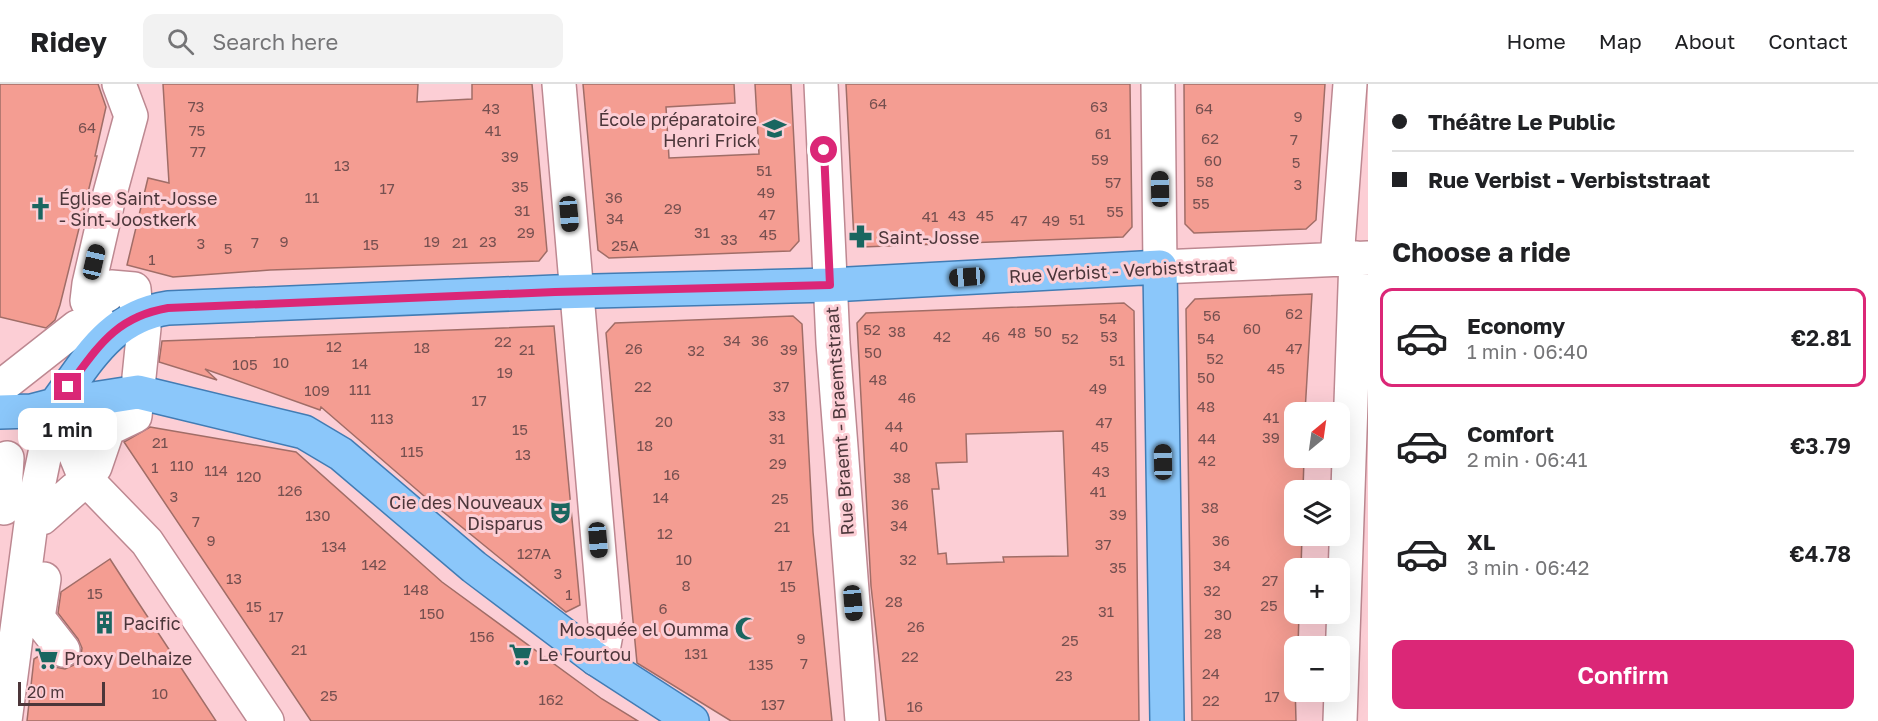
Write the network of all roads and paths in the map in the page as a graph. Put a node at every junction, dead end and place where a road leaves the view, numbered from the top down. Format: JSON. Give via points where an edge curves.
{"nodes":[{"id":1,"x":119,"y":84,"type":"edge"},
{"id":2,"x":559,"y":84,"type":"edge"},
{"id":3,"x":821,"y":84,"type":"edge"},
{"id":4,"x":1158,"y":84,"type":"edge"},
{"id":5,"x":1350,"y":84,"type":"edge"},
{"id":6,"x":1354,"y":258,"type":"edge"},
{"id":7,"x":1160,"y":267,"type":"junction"},
{"id":8,"x":830,"y":285,"type":"junction"},
{"id":9,"x":576,"y":291,"type":"junction"},
{"id":10,"x":129,"y":308,"type":"dead end"},
{"id":11,"x":92,"y":331,"type":"junction"},
{"id":12,"x":8,"y":380,"type":"edge"},
{"id":13,"x":55,"y":405,"type":"junction"},
{"id":14,"x":7,"y":458,"type":"dead end"},
{"id":15,"x":41,"y":503,"type":"edge"},
{"id":16,"x":63,"y":650,"type":"dead end"},
{"id":17,"x":596,"y":659,"type":"junction"},
{"id":18,"x":5,"y":721,"type":"edge"},
{"id":19,"x":267,"y":721,"type":"edge"},
{"id":20,"x":692,"y":721,"type":"edge"},
{"id":21,"x":862,"y":721,"type":"edge"},
{"id":22,"x":1167,"y":721,"type":"edge"},
{"id":23,"x":1340,"y":721,"type":"edge"}],
"edges":[{"from":1,"to":11,"type":"street","via":[[131,116],[88,284]]},
{"from":2,"to":9,"type":"street"},
{"from":3,"to":8,"type":"street","name":"Rue Braemt - Braemtstraat"},
{"from":4,"to":7,"type":"street"},
{"from":5,"to":6,"type":"street"},
{"from":6,"to":7,"type":"street","name":"Rue Verbist - Verbiststraat"},
{"from":6,"to":23,"type":"street"},
{"from":7,"to":8,"type":"main road","name":"Rue Verbist - Verbiststraat"},
{"from":7,"to":22,"type":"main road"},
{"from":8,"to":9,"type":"main road","name":"Rue Verbist - Verbiststraat"},
{"from":8,"to":21,"type":"street","name":"Rue Braemt - Braemtstraat"},
{"from":9,"to":11,"type":"main road","name":"Rue Verbist - Verbiststraat","via":[[168,308]]},
{"from":9,"to":17,"type":"street","via":[[606,634]]},
{"from":10,"to":15,"type":"street","via":[[138,392],[135,416],[108,429]]},
{"from":11,"to":12,"type":"street"},
{"from":11,"to":13,"type":"main road","name":"Rue Verbist - Verbiststraat"},
{"from":12,"to":13,"type":"main road","via":[[32,411]]},
{"from":13,"to":15,"type":"street"},
{"from":13,"to":17,"type":"main road","via":[[138,392],[304,432],[341,454],[474,567]]},
{"from":13,"to":19,"type":"street","via":[[85,478],[147,542]]},
{"from":14,"to":15,"type":"street"},
{"from":15,"to":16,"type":"street","via":[[38,618]]},
{"from":15,"to":18,"type":"street"},
{"from":17,"to":20,"type":"main road"}]}
